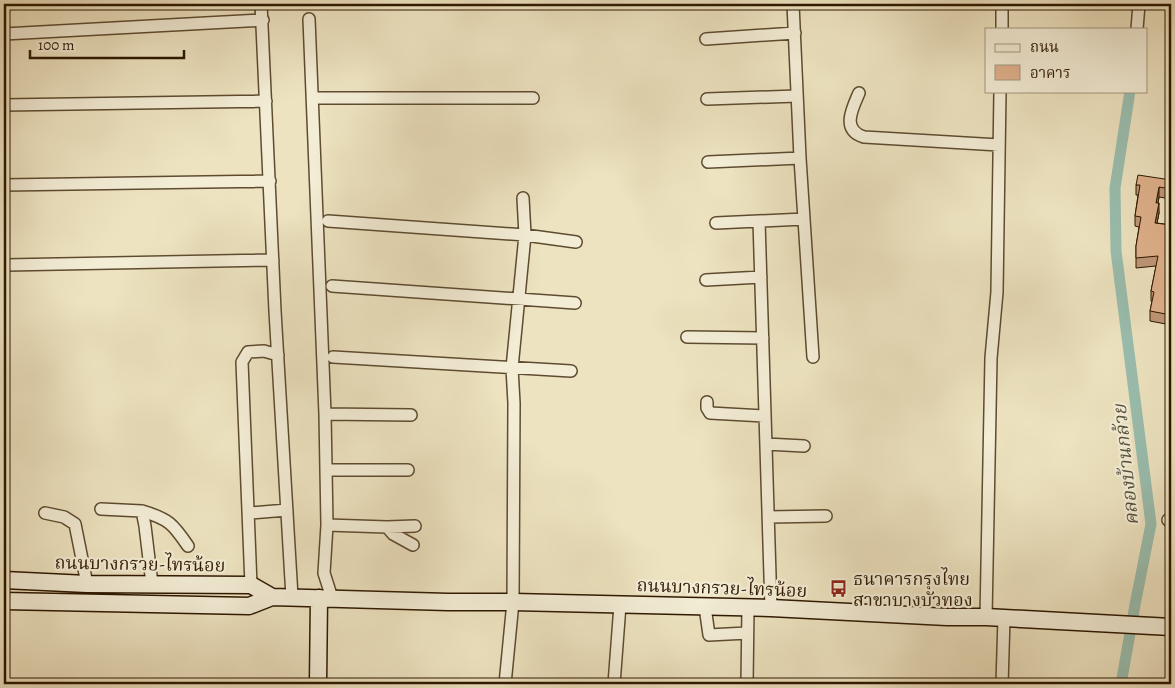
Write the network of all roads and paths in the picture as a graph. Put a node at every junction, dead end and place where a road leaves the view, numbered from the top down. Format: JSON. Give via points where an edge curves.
{"nodes":[{"id":1,"x":261,"y":4,"type":"edge"},
{"id":2,"x":793,"y":4,"type":"edge"},
{"id":3,"x":1002,"y":4,"type":"edge"},
{"id":4,"x":1139,"y":4,"type":"edge"},
{"id":5,"x":308,"y":19,"type":"dead end"},
{"id":6,"x":263,"y":20,"type":"junction"},
{"id":7,"x":1002,"y":28,"type":"edge"},
{"id":8,"x":1137,"y":28,"type":"edge"},
{"id":9,"x":795,"y":33,"type":"junction"},
{"id":10,"x":4,"y":34,"type":"edge"},
{"id":11,"x":706,"y":39,"type":"dead end"},
{"id":12,"x":1000,"y":92,"type":"edge"},
{"id":13,"x":859,"y":93,"type":"dead end"},
{"id":14,"x":798,"y":96,"type":"junction"},
{"id":15,"x":312,"y":98,"type":"junction"},
{"id":16,"x":533,"y":98,"type":"dead end"},
{"id":17,"x":707,"y":99,"type":"dead end"},
{"id":18,"x":266,"y":100,"type":"junction"},
{"id":19,"x":4,"y":105,"type":"edge"},
{"id":20,"x":999,"y":145,"type":"junction"},
{"id":21,"x":800,"y":158,"type":"junction"},
{"id":22,"x":708,"y":162,"type":"dead end"},
{"id":23,"x":270,"y":180,"type":"junction"},
{"id":24,"x":4,"y":185,"type":"edge"},
{"id":25,"x":523,"y":198,"type":"dead end"},
{"id":26,"x":804,"y":219,"type":"junction"},
{"id":27,"x":328,"y":221,"type":"dead end"},
{"id":28,"x":759,"y":221,"type":"junction"},
{"id":29,"x":716,"y":223,"type":"dead end"},
{"id":30,"x":525,"y":235,"type":"junction"},
{"id":31,"x":576,"y":242,"type":"dead end"},
{"id":32,"x":273,"y":260,"type":"junction"},
{"id":33,"x":4,"y":264,"type":"edge"},
{"id":34,"x":761,"y":278,"type":"junction"},
{"id":35,"x":706,"y":280,"type":"dead end"},
{"id":36,"x":332,"y":286,"type":"dead end"},
{"id":37,"x":520,"y":299,"type":"junction"},
{"id":38,"x":575,"y":303,"type":"dead end"},
{"id":39,"x":687,"y":338,"type":"dead end"},
{"id":40,"x":763,"y":338,"type":"junction"},
{"id":41,"x":278,"y":355,"type":"junction"},
{"id":42,"x":333,"y":357,"type":"dead end"},
{"id":43,"x":812,"y":357,"type":"dead end"},
{"id":44,"x":512,"y":368,"type":"junction"},
{"id":45,"x":571,"y":371,"type":"dead end"},
{"id":46,"x":707,"y":402,"type":"dead end"},
{"id":47,"x":325,"y":414,"type":"junction"},
{"id":48,"x":411,"y":415,"type":"dead end"},
{"id":49,"x":765,"y":416,"type":"junction"},
{"id":50,"x":766,"y":444,"type":"junction"},
{"id":51,"x":804,"y":446,"type":"dead end"},
{"id":52,"x":326,"y":470,"type":"junction"},
{"id":53,"x":408,"y":470,"type":"dead end"},
{"id":54,"x":101,"y":509,"type":"dead end"},
{"id":55,"x":287,"y":510,"type":"junction"},
{"id":56,"x":142,"y":511,"type":"junction"},
{"id":57,"x":45,"y":513,"type":"dead end"},
{"id":58,"x":250,"y":513,"type":"junction"},
{"id":59,"x":826,"y":516,"type":"dead end"},
{"id":60,"x":768,"y":517,"type":"junction"},
{"id":61,"x":327,"y":525,"type":"junction"},
{"id":62,"x":415,"y":526,"type":"dead end"},
{"id":63,"x":387,"y":527,"type":"junction"},
{"id":64,"x":413,"y":545,"type":"dead end"},
{"id":65,"x":188,"y":546,"type":"dead end"},
{"id":66,"x":4,"y":580,"type":"edge"},
{"id":67,"x":87,"y":584,"type":"junction"},
{"id":68,"x":152,"y":584,"type":"junction"},
{"id":69,"x":252,"y":585,"type":"junction"},
{"id":70,"x":272,"y":597,"type":"junction"},
{"id":71,"x":292,"y":598,"type":"junction"},
{"id":72,"x":326,"y":598,"type":"junction"},
{"id":73,"x":4,"y":601,"type":"edge"},
{"id":74,"x":513,"y":602,"type":"junction"},
{"id":75,"x":620,"y":605,"type":"junction"},
{"id":76,"x":705,"y":607,"type":"junction"},
{"id":77,"x":748,"y":608,"type":"junction"},
{"id":78,"x":771,"y":608,"type":"junction"},
{"id":79,"x":986,"y":617,"type":"junction"},
{"id":80,"x":1004,"y":618,"type":"junction"},
{"id":81,"x":1171,"y":627,"type":"edge"},
{"id":82,"x":748,"y":633,"type":"junction"},
{"id":83,"x":318,"y":684,"type":"edge"},
{"id":84,"x":505,"y":684,"type":"edge"},
{"id":85,"x":614,"y":684,"type":"edge"},
{"id":86,"x":747,"y":684,"type":"edge"},
{"id":87,"x":1002,"y":684,"type":"edge"}],
"edges":[{"from":1,"to":6,"type":"street"},
{"from":2,"to":9,"type":"street"},
{"from":3,"to":7,"type":"street"},
{"from":4,"to":8,"type":"street"},
{"from":5,"to":15,"type":"street"},
{"from":6,"to":10,"type":"street"},
{"from":6,"to":18,"type":"street"},
{"from":9,"to":11,"type":"street"},
{"from":9,"to":14,"type":"street"},
{"from":12,"to":20,"type":"street"},
{"from":13,"to":20,"type":"street","via":[[850,120],[856,134]]},
{"from":14,"to":17,"type":"street"},
{"from":14,"to":21,"type":"street"},
{"from":15,"to":16,"type":"street"},
{"from":15,"to":47,"type":"street"},
{"from":18,"to":19,"type":"street"},
{"from":18,"to":23,"type":"street"},
{"from":20,"to":79,"type":"street"},
{"from":21,"to":22,"type":"street"},
{"from":21,"to":26,"type":"street"},
{"from":23,"to":24,"type":"street"},
{"from":23,"to":32,"type":"street"},
{"from":25,"to":30,"type":"street"},
{"from":26,"to":28,"type":"street"},
{"from":26,"to":43,"type":"street"},
{"from":27,"to":30,"type":"street"},
{"from":28,"to":29,"type":"street"},
{"from":28,"to":34,"type":"street"},
{"from":30,"to":31,"type":"street"},
{"from":30,"to":37,"type":"street"},
{"from":32,"to":33,"type":"street"},
{"from":32,"to":41,"type":"street"},
{"from":34,"to":35,"type":"street"},
{"from":34,"to":40,"type":"street"},
{"from":36,"to":37,"type":"street"},
{"from":37,"to":38,"type":"street"},
{"from":37,"to":44,"type":"street"},
{"from":39,"to":40,"type":"street"},
{"from":40,"to":49,"type":"street"},
{"from":41,"to":55,"type":"street"},
{"from":41,"to":58,"type":"street","via":[[264,351],[248,352],[242,362]]},
{"from":42,"to":44,"type":"street"},
{"from":44,"to":45,"type":"street"},
{"from":44,"to":74,"type":"street"},
{"from":46,"to":49,"type":"street","via":[[710,413]]},
{"from":47,"to":48,"type":"street"},
{"from":47,"to":52,"type":"street"},
{"from":49,"to":50,"type":"street"},
{"from":50,"to":51,"type":"street"},
{"from":50,"to":60,"type":"street"},
{"from":52,"to":53,"type":"street"},
{"from":52,"to":61,"type":"street"},
{"from":54,"to":56,"type":"street"},
{"from":55,"to":58,"type":"street"},
{"from":55,"to":71,"type":"street"},
{"from":56,"to":65,"type":"street","via":[[173,525]]},
{"from":56,"to":68,"type":"street"},
{"from":57,"to":67,"type":"street","via":[[64,517],[75,524]]},
{"from":58,"to":69,"type":"street"},
{"from":59,"to":60,"type":"street"},
{"from":60,"to":78,"type":"street"},
{"from":61,"to":63,"type":"street"},
{"from":61,"to":72,"type":"street"},
{"from":62,"to":63,"type":"street"},
{"from":63,"to":64,"type":"street"},
{"from":66,"to":67,"type":"main road","name":"ถนนบางกรวย-ไทรน้อย"},
{"from":67,"to":68,"type":"main road","name":"ถนนบางกรวย-ไทรน้อย"},
{"from":68,"to":69,"type":"main road","name":"ถนนบางกรวย-ไทรน้อย"},
{"from":69,"to":70,"type":"main road","name":"ถนนบางกรวย-ไทรน้อย"},
{"from":70,"to":71,"type":"main road","name":"ถนนบางกรวย-ไทรน้อย"},
{"from":70,"to":73,"type":"main road","name":"ถนนบางกรวย-ไทรน้อย","via":[[249,606]]},
{"from":71,"to":72,"type":"main road","name":"ถนนบางกรวย-ไทรน้อย"},
{"from":72,"to":74,"type":"main road","name":"ถนนบางกรวย-ไทรน้อย"},
{"from":72,"to":83,"type":"main road"},
{"from":74,"to":75,"type":"main road","name":"ถนนบางกรวย-ไทรน้อย"},
{"from":74,"to":84,"type":"street"},
{"from":75,"to":76,"type":"main road","name":"ถนนบางกรวย-ไทรน้อย"},
{"from":75,"to":85,"type":"street"},
{"from":76,"to":77,"type":"main road","name":"ถนนบางกรวย-ไทรน้อย"},
{"from":76,"to":82,"type":"street","via":[[709,636]]},
{"from":77,"to":78,"type":"main road","name":"ถนนบางกรวย-ไทรน้อย"},
{"from":77,"to":82,"type":"street"},
{"from":78,"to":79,"type":"main road","name":"ถนนบางกรวย-ไทรน้อย"},
{"from":79,"to":80,"type":"main road","name":"ถนนบางกรวย-ไทรน้อย"},
{"from":80,"to":81,"type":"main road","name":"ถนนบางกรวย-ไทรน้อย"},
{"from":80,"to":87,"type":"street"},
{"from":82,"to":86,"type":"street"}]}
